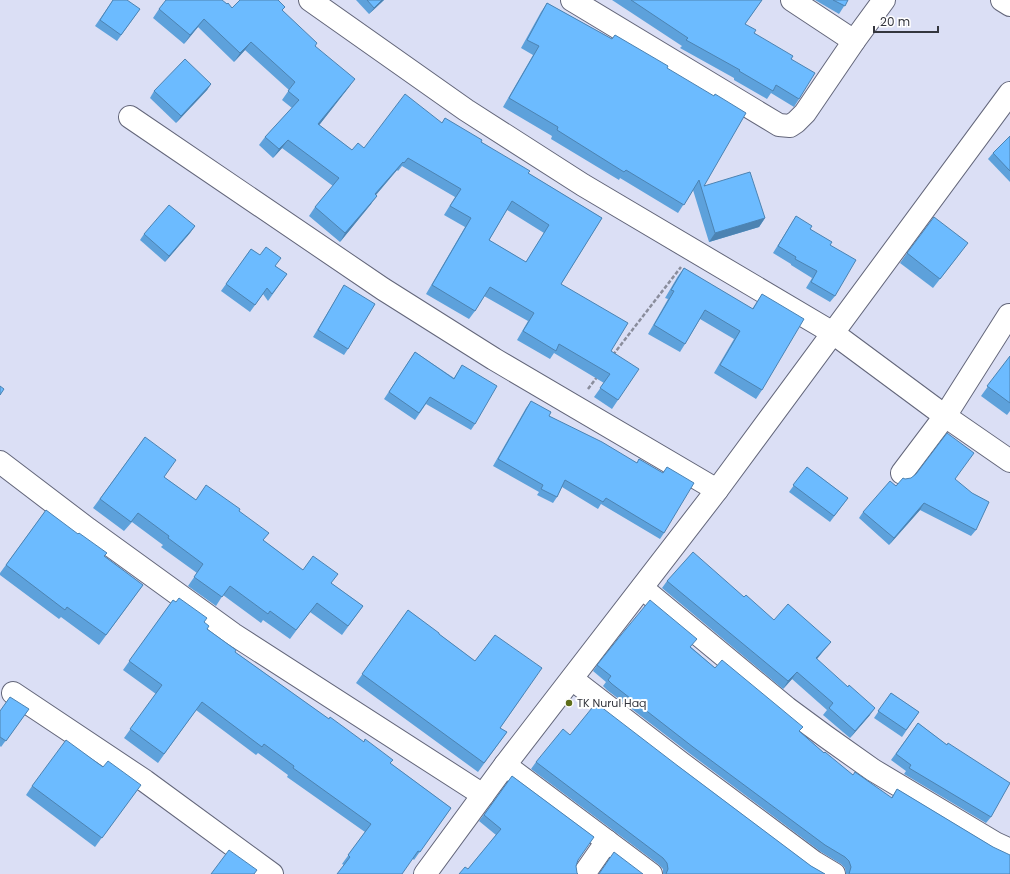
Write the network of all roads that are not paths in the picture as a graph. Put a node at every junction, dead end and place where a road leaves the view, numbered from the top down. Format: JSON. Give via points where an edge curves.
{"nodes":[{"id":1,"x":310,"y":0,"type":"edge"},
{"id":2,"x":572,"y":0,"type":"edge"},
{"id":3,"x":792,"y":0,"type":"edge"},
{"id":4,"x":884,"y":0,"type":"edge"},
{"id":5,"x":1002,"y":0,"type":"edge"},
{"id":6,"x":1010,"y":5,"type":"edge"},
{"id":7,"x":854,"y":41,"type":"junction"},
{"id":8,"x":1010,"y":93,"type":"edge"},
{"id":9,"x":130,"y":117,"type":"dead end"},
{"id":10,"x":1009,"y":315,"type":"edge"},
{"id":11,"x":832,"y":333,"type":"junction"},
{"id":12,"x":945,"y":416,"type":"junction"},
{"id":13,"x":1010,"y":461,"type":"edge"},
{"id":14,"x":0,"y":462,"type":"edge"},
{"id":15,"x":902,"y":473,"type":"dead end"},
{"id":16,"x":717,"y":490,"type":"junction"},
{"id":17,"x":642,"y":588,"type":"junction"},
{"id":18,"x":572,"y":679,"type":"junction"},
{"id":19,"x":13,"y":693,"type":"dead end"},
{"id":20,"x":505,"y":765,"type":"junction"},
{"id":21,"x":483,"y":795,"type":"junction"},
{"id":22,"x":607,"y":841,"type":"junction"},
{"id":23,"x":1010,"y":850,"type":"edge"},
{"id":24,"x":272,"y":874,"type":"edge"},
{"id":25,"x":425,"y":874,"type":"edge"},
{"id":26,"x":584,"y":874,"type":"edge"},
{"id":27,"x":651,"y":874,"type":"edge"},
{"id":28,"x":834,"y":874,"type":"edge"}],
"edges":[{"from":1,"to":11,"type":"street","via":[[466,110],[583,185]]},
{"from":2,"to":7,"type":"street","via":[[779,125],[790,126],[805,113]]},
{"from":3,"to":7,"type":"street"},
{"from":4,"to":7,"type":"street"},
{"from":5,"to":6,"type":"street"},
{"from":8,"to":11,"type":"street"},
{"from":9,"to":16,"type":"street","via":[[383,289],[494,359]]},
{"from":10,"to":12,"type":"street"},
{"from":11,"to":12,"type":"street"},
{"from":11,"to":16,"type":"street"},
{"from":12,"to":13,"type":"street"},
{"from":12,"to":15,"type":"street"},
{"from":14,"to":21,"type":"street","via":[[233,634]]},
{"from":16,"to":17,"type":"street"},
{"from":17,"to":18,"type":"street"},
{"from":17,"to":23,"type":"street","via":[[787,708],[873,770]]},
{"from":18,"to":20,"type":"street"},
{"from":18,"to":28,"type":"street","via":[[814,862]]},
{"from":19,"to":24,"type":"street","via":[[145,781]]},
{"from":20,"to":21,"type":"street"},
{"from":20,"to":22,"type":"street"},
{"from":21,"to":25,"type":"street"},
{"from":22,"to":26,"type":"street"},
{"from":22,"to":27,"type":"street"}]}
